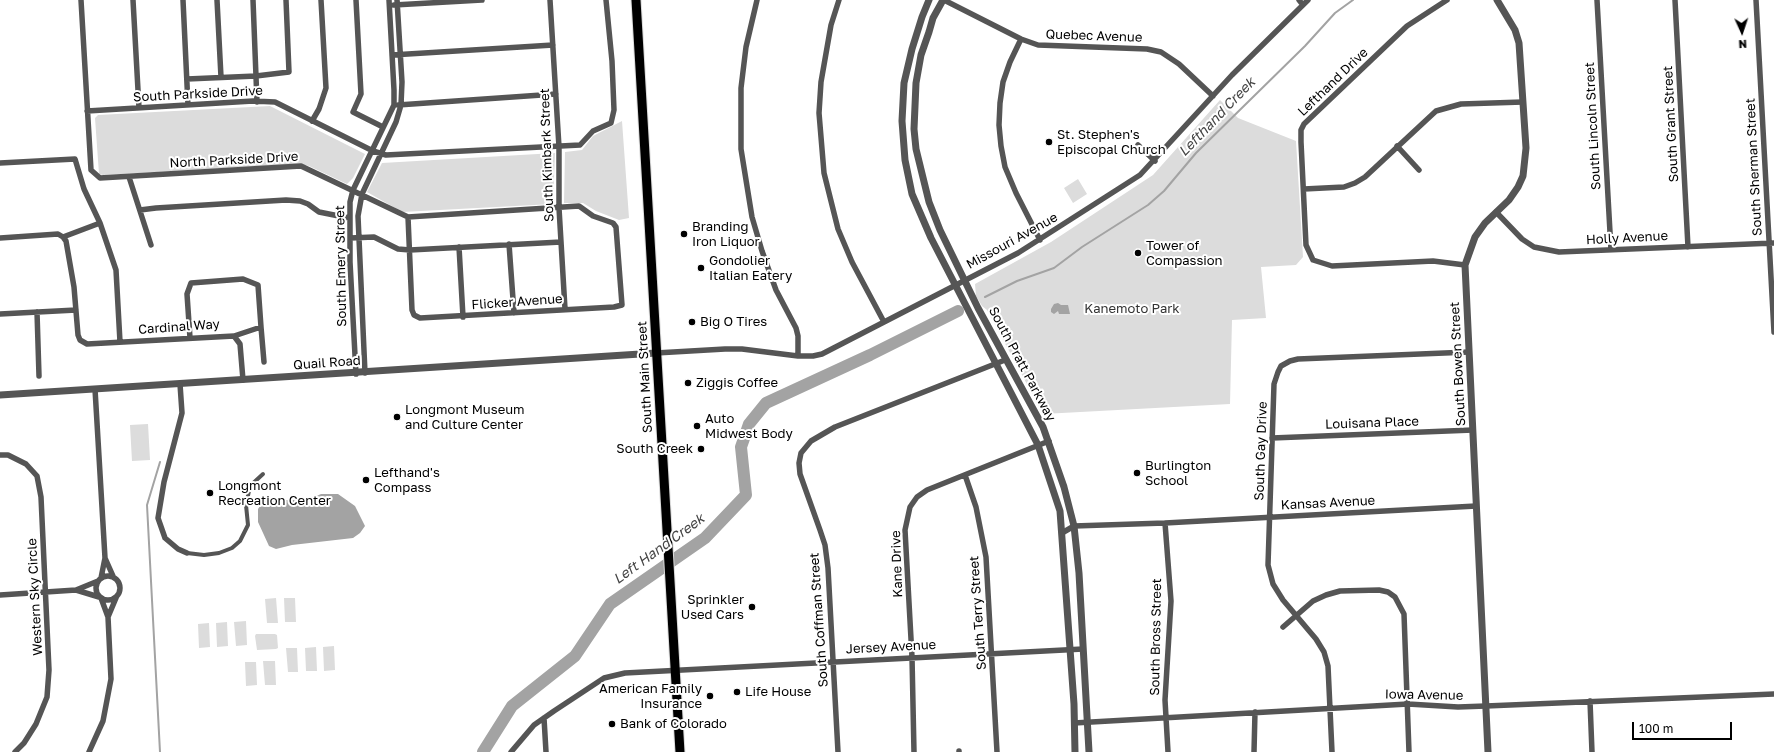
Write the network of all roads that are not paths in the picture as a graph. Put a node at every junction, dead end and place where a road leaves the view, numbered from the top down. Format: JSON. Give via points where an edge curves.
{"nodes":[{"id":1,"x":81,"y":0,"type":"edge"},
{"id":2,"x":133,"y":0,"type":"edge"},
{"id":3,"x":183,"y":0,"type":"edge"},
{"id":4,"x":217,"y":0,"type":"edge"},
{"id":5,"x":253,"y":0,"type":"edge"},
{"id":6,"x":286,"y":0,"type":"edge"},
{"id":7,"x":321,"y":0,"type":"edge"},
{"id":8,"x":356,"y":0,"type":"edge"},
{"id":9,"x":482,"y":0,"type":"edge"},
{"id":10,"x":550,"y":0,"type":"edge"},
{"id":11,"x":606,"y":0,"type":"edge"},
{"id":12,"x":636,"y":0,"type":"edge"},
{"id":13,"x":757,"y":0,"type":"edge"},
{"id":14,"x":839,"y":0,"type":"edge"},
{"id":15,"x":929,"y":0,"type":"edge"},
{"id":16,"x":943,"y":0,"type":"edge"},
{"id":17,"x":1299,"y":0,"type":"edge"},
{"id":18,"x":1308,"y":0,"type":"edge"},
{"id":19,"x":1447,"y":0,"type":"edge"},
{"id":20,"x":1497,"y":0,"type":"edge"},
{"id":21,"x":1597,"y":0,"type":"edge"},
{"id":22,"x":1675,"y":0,"type":"edge"},
{"id":23,"x":1756,"y":0,"type":"edge"},
{"id":24,"x":397,"y":2,"type":"edge"},
{"id":25,"x":390,"y":3,"type":"edge"},
{"id":26,"x":1303,"y":5,"type":"junction"},
{"id":27,"x":1021,"y":40,"type":"junction"},
{"id":28,"x":553,"y":45,"type":"junction"},
{"id":29,"x":392,"y":54,"type":"junction"},
{"id":30,"x":400,"y":54,"type":"junction"},
{"id":31,"x":256,"y":76,"type":"junction"},
{"id":32,"x":222,"y":77,"type":"junction"},
{"id":33,"x":187,"y":79,"type":"junction"},
{"id":34,"x":556,"y":94,"type":"junction"},
{"id":35,"x":1213,"y":96,"type":"junction"},
{"id":36,"x":258,"y":102,"type":"junction"},
{"id":37,"x":1523,"y":102,"type":"junction"},
{"id":38,"x":401,"y":104,"type":"junction"},
{"id":39,"x":188,"y":105,"type":"junction"},
{"id":40,"x":394,"y":105,"type":"junction"},
{"id":41,"x":139,"y":108,"type":"junction"},
{"id":42,"x":87,"y":111,"type":"junction"},
{"id":43,"x":312,"y":121,"type":"junction"},
{"id":44,"x":383,"y":127,"type":"junction"},
{"id":45,"x":1138,"y":145,"type":"dead end"},
{"id":46,"x":1397,"y":146,"type":"junction"},
{"id":47,"x":559,"y":147,"type":"junction"},
{"id":48,"x":372,"y":151,"type":"junction"},
{"id":49,"x":381,"y":155,"type":"junction"},
{"id":50,"x":1155,"y":161,"type":"junction"},
{"id":51,"x":0,"y":163,"type":"edge"},
{"id":52,"x":1419,"y":170,"type":"dead end"},
{"id":53,"x":129,"y":177,"type":"junction"},
{"id":54,"x":1304,"y":189,"type":"junction"},
{"id":55,"x":353,"y":190,"type":"junction"},
{"id":56,"x":362,"y":194,"type":"junction"},
{"id":57,"x":559,"y":208,"type":"junction"},
{"id":58,"x":140,"y":210,"type":"junction"},
{"id":59,"x":1496,"y":212,"type":"junction"},
{"id":60,"x":408,"y":217,"type":"junction"},
{"id":61,"x":350,"y":218,"type":"junction"},
{"id":62,"x":100,"y":224,"type":"junction"},
{"id":63,"x":63,"y":237,"type":"junction"},
{"id":64,"x":0,"y":238,"type":"edge"},
{"id":65,"x":350,"y":238,"type":"junction"},
{"id":66,"x":358,"y":238,"type":"junction"},
{"id":67,"x":1040,"y":240,"type":"junction"},
{"id":68,"x":561,"y":242,"type":"junction"},
{"id":69,"x":1772,"y":243,"type":"edge"},
{"id":70,"x":509,"y":244,"type":"junction"},
{"id":71,"x":152,"y":246,"type":"dead end"},
{"id":72,"x":459,"y":247,"type":"junction"},
{"id":73,"x":1688,"y":247,"type":"junction"},
{"id":74,"x":410,"y":250,"type":"junction"},
{"id":75,"x":1611,"y":250,"type":"junction"},
{"id":76,"x":1465,"y":264,"type":"junction"},
{"id":77,"x":965,"y":280,"type":"junction"},
{"id":78,"x":956,"y":284,"type":"junction"},
{"id":79,"x":352,"y":296,"type":"junction"},
{"id":80,"x":361,"y":296,"type":"junction"},
{"id":81,"x":622,"y":305,"type":"joint"},
{"id":82,"x":76,"y":310,"type":"junction"},
{"id":83,"x":565,"y":310,"type":"junction"},
{"id":84,"x":37,"y":312,"type":"junction"},
{"id":85,"x":514,"y":313,"type":"junction"},
{"id":86,"x":0,"y":314,"type":"edge"},
{"id":87,"x":463,"y":316,"type":"junction"},
{"id":88,"x":884,"y":322,"type":"junction"},
{"id":89,"x":261,"y":327,"type":"junction"},
{"id":90,"x":1774,"y":332,"type":"edge"},
{"id":91,"x":234,"y":336,"type":"junction"},
{"id":92,"x":190,"y":338,"type":"junction"},
{"id":93,"x":120,"y":342,"type":"junction"},
{"id":94,"x":1469,"y":352,"type":"junction"},
{"id":95,"x":656,"y":353,"type":"junction"},
{"id":96,"x":798,"y":356,"type":"junction"},
{"id":97,"x":1005,"y":360,"type":"junction"},
{"id":98,"x":264,"y":362,"type":"dead end"},
{"id":99,"x":995,"y":364,"type":"junction"},
{"id":100,"x":365,"y":373,"type":"junction"},
{"id":101,"x":356,"y":374,"type":"junction"},
{"id":102,"x":39,"y":376,"type":"dead end"},
{"id":103,"x":243,"y":380,"type":"junction"},
{"id":104,"x":180,"y":384,"type":"junction"},
{"id":105,"x":95,"y":389,"type":"junction"},
{"id":106,"x":0,"y":395,"type":"edge"},
{"id":107,"x":1473,"y":430,"type":"junction"},
{"id":108,"x":1272,"y":438,"type":"junction"},
{"id":109,"x":1050,"y":441,"type":"junction"},
{"id":110,"x":1038,"y":445,"type":"junction"},
{"id":111,"x":0,"y":456,"type":"edge"},
{"id":112,"x":263,"y":474,"type":"dead end"},
{"id":113,"x":965,"y":475,"type":"junction"},
{"id":114,"x":1476,"y":506,"type":"junction"},
{"id":115,"x":1269,"y":517,"type":"junction"},
{"id":116,"x":1165,"y":523,"type":"junction"},
{"id":117,"x":1074,"y":526,"type":"junction"},
{"id":118,"x":1062,"y":533,"type":"junction"},
{"id":119,"x":187,"y":553,"type":"joint"},
{"id":120,"x":105,"y":558,"type":"junction"},
{"id":121,"x":113,"y":576,"type":"junction"},
{"id":122,"x":99,"y":580,"type":"junction"},
{"id":123,"x":76,"y":590,"type":"junction"},
{"id":124,"x":45,"y":592,"type":"junction"},
{"id":125,"x":0,"y":594,"type":"edge"},
{"id":126,"x":100,"y":598,"type":"junction"},
{"id":127,"x":116,"y":598,"type":"junction"},
{"id":128,"x":1295,"y":616,"type":"junction"},
{"id":129,"x":108,"y":617,"type":"junction"},
{"id":130,"x":1283,"y":627,"type":"dead end"},
{"id":131,"x":1070,"y":649,"type":"junction"},
{"id":132,"x":1083,"y":649,"type":"junction"},
{"id":133,"x":992,"y":654,"type":"junction"},
{"id":134,"x":912,"y":657,"type":"junction"},
{"id":135,"x":833,"y":661,"type":"junction"},
{"id":136,"x":675,"y":670,"type":"junction"},
{"id":137,"x":1774,"y":694,"type":"edge"},
{"id":138,"x":1590,"y":702,"type":"junction"},
{"id":139,"x":1408,"y":704,"type":"junction"},
{"id":140,"x":1486,"y":706,"type":"junction"},
{"id":141,"x":1331,"y":708,"type":"junction"},
{"id":142,"x":1255,"y":712,"type":"junction"},
{"id":143,"x":1166,"y":717,"type":"junction"},
{"id":144,"x":544,"y":718,"type":"junction"},
{"id":145,"x":1088,"y":722,"type":"junction"},
{"id":146,"x":1074,"y":723,"type":"junction"},
{"id":147,"x":15,"y":752,"type":"edge"},
{"id":148,"x":89,"y":752,"type":"edge"},
{"id":149,"x":511,"y":752,"type":"edge"},
{"id":150,"x":546,"y":752,"type":"edge"},
{"id":151,"x":680,"y":752,"type":"edge"},
{"id":152,"x":838,"y":752,"type":"edge"},
{"id":153,"x":914,"y":752,"type":"edge"},
{"id":154,"x":997,"y":752,"type":"edge"},
{"id":155,"x":1075,"y":752,"type":"edge"},
{"id":156,"x":1089,"y":752,"type":"edge"},
{"id":157,"x":1168,"y":752,"type":"edge"},
{"id":158,"x":1254,"y":752,"type":"edge"},
{"id":159,"x":1332,"y":752,"type":"edge"},
{"id":160,"x":1409,"y":752,"type":"edge"},
{"id":161,"x":1488,"y":752,"type":"edge"},
{"id":162,"x":1592,"y":752,"type":"edge"}],
"edges":[{"from":1,"to":42,"type":"street"},
{"from":2,"to":41,"type":"street"},
{"from":3,"to":33,"type":"street"},
{"from":4,"to":32,"type":"street"},
{"from":5,"to":31,"type":"street"},
{"from":6,"to":31,"type":"street","via":[[289,72]]},
{"from":7,"to":43,"type":"street","via":[[326,88]]},
{"from":8,"to":44,"type":"street","via":[[361,94],[354,112]]},
{"from":9,"to":24,"type":"street"},
{"from":10,"to":28,"type":"street","name":"South Kimbark Street"},
{"from":11,"to":47,"type":"street","via":[[614,96],[611,123],[592,131],[580,145]]},
{"from":12,"to":95,"type":"main road","name":"South Main Street"},
{"from":13,"to":96,"type":"street","via":[[746,47],[741,88],[741,149],[752,217],[776,290],[796,328]]},
{"from":14,"to":88,"type":"street","via":[[828,38],[820,82],[819,113],[824,173],[838,229],[852,262]]},
{"from":15,"to":78,"type":"street","name":"South Pratt Parkway","via":[[912,49],[904,83],[902,139],[912,194],[931,238]]},
{"from":16,"to":27,"type":"street","name":"Quebec Avenue"},
{"from":16,"to":77,"type":"street","name":"South Pratt Parkway","via":[[933,18],[921,55],[916,83],[915,135],[920,169],[929,202]]},
{"from":17,"to":26,"type":"street"},
{"from":18,"to":26,"type":"street","name":"Missouri Avenue"},
{"from":19,"to":54,"type":"street","name":"Lefthand Drive","via":[[1407,26],[1304,124],[1301,134]]},
{"from":20,"to":37,"type":"street","name":"South Bowen Street","via":[[1515,30],[1519,43]]},
{"from":21,"to":75,"type":"street","name":"South Lincoln Street"},
{"from":22,"to":73,"type":"street","name":"South Grant Street"},
{"from":23,"to":69,"type":"street","name":"South Sherman Street"},
{"from":24,"to":25,"type":"street"},
{"from":24,"to":30,"type":"street","name":"South Emery Street"},
{"from":25,"to":29,"type":"street","name":"South Emery Street"},
{"from":26,"to":35,"type":"street","name":"Missouri Avenue"},
{"from":27,"to":35,"type":"street","name":"Quebec Avenue","via":[[1038,45],[1124,47],[1161,52]]},
{"from":27,"to":67,"type":"street","via":[[1003,82],[999,124],[1001,146],[1005,167]]},
{"from":28,"to":30,"type":"street"},
{"from":28,"to":34,"type":"street","name":"South Kimbark Street"},
{"from":29,"to":30,"type":"street"},
{"from":29,"to":40,"type":"street","name":"South Emery Street"},
{"from":30,"to":38,"type":"street","name":"South Emery Street"},
{"from":31,"to":32,"type":"street"},
{"from":31,"to":36,"type":"street"},
{"from":32,"to":33,"type":"street"},
{"from":33,"to":39,"type":"street"},
{"from":34,"to":38,"type":"street"},
{"from":34,"to":47,"type":"street","name":"South Kimbark Street"},
{"from":35,"to":50,"type":"street","name":"Missouri Avenue"},
{"from":36,"to":39,"type":"street","name":"South Parkside Drive"},
{"from":36,"to":43,"type":"street","name":"South Parkside Drive","via":[[275,102]]},
{"from":37,"to":46,"type":"street","via":[[1446,106],[1436,111]]},
{"from":37,"to":59,"type":"street","name":"South Bowen Street","via":[[1526,148],[1523,176],[1510,200]]},
{"from":38,"to":40,"type":"street"},
{"from":38,"to":49,"type":"street","name":"South Emery Street"},
{"from":39,"to":41,"type":"street","name":"South Parkside Drive"},
{"from":40,"to":44,"type":"street","name":"South Emery Street"},
{"from":41,"to":42,"type":"street","name":"South Parkside Drive"},
{"from":42,"to":53,"type":"street","name":"North Parkside Drive","via":[[91,170],[100,178]]},
{"from":43,"to":48,"type":"street","name":"South Parkside Drive"},
{"from":44,"to":48,"type":"street","name":"South Emery Street"},
{"from":45,"to":50,"type":"street"},
{"from":46,"to":52,"type":"street"},
{"from":46,"to":54,"type":"street","via":[[1365,177],[1355,183],[1344,187]]},
{"from":47,"to":49,"type":"street"},
{"from":47,"to":57,"type":"street","name":"South Kimbark Street"},
{"from":48,"to":49,"type":"street","name":"South Parkside Drive"},
{"from":48,"to":55,"type":"street","name":"South Emery Street"},
{"from":49,"to":56,"type":"street","name":"South Emery Street"},
{"from":50,"to":67,"type":"street","name":"Missouri Avenue","via":[[1140,175]]},
{"from":51,"to":62,"type":"street","via":[[75,159],[84,189]]},
{"from":53,"to":55,"type":"street","name":"North Parkside Drive","via":[[301,166]]},
{"from":53,"to":58,"type":"street"},
{"from":54,"to":76,"type":"street","name":"Lefthand Drive","via":[[1306,245],[1312,260],[1332,266],[1433,261]]},
{"from":55,"to":56,"type":"street","name":"North Parkside Drive"},
{"from":55,"to":61,"type":"street","name":"South Emery Street"},
{"from":56,"to":60,"type":"street","name":"North Parkside Drive"},
{"from":56,"to":66,"type":"street","name":"South Emery Street"},
{"from":57,"to":60,"type":"street","name":"North Parkside Drive"},
{"from":57,"to":68,"type":"street","name":"South Kimbark Street"},
{"from":57,"to":81,"type":"street","name":"North Parkside Drive","via":[[579,206],[616,227]]},
{"from":58,"to":61,"type":"street","via":[[286,200],[300,201],[319,212]]},
{"from":58,"to":71,"type":"street"},
{"from":59,"to":75,"type":"street","name":"Holly Avenue","via":[[1522,240],[1547,251]]},
{"from":59,"to":76,"type":"street","name":"South Bowen Street","via":[[1475,237]]},
{"from":60,"to":74,"type":"street"},
{"from":61,"to":65,"type":"street","name":"South Emery Street"},
{"from":62,"to":63,"type":"street"},
{"from":62,"to":93,"type":"street","via":[[116,270]]},
{"from":63,"to":64,"type":"street","via":[[58,234]]},
{"from":63,"to":82,"type":"street","via":[[66,241]]},
{"from":65,"to":66,"type":"street"},
{"from":65,"to":79,"type":"street","name":"South Emery Street"},
{"from":66,"to":74,"type":"street","via":[[374,237],[398,249]]},
{"from":66,"to":80,"type":"street","name":"South Emery Street"},
{"from":67,"to":77,"type":"street","name":"Missouri Avenue"},
{"from":68,"to":70,"type":"street"},
{"from":68,"to":83,"type":"street","name":"South Kimbark Street"},
{"from":69,"to":73,"type":"street","name":"Holly Avenue"},
{"from":69,"to":90,"type":"street","name":"South Sherman Street"},
{"from":70,"to":72,"type":"street"},
{"from":70,"to":85,"type":"street"},
{"from":72,"to":74,"type":"street"},
{"from":72,"to":87,"type":"street"},
{"from":73,"to":75,"type":"street","name":"Holly Avenue"},
{"from":74,"to":87,"type":"street","name":"Flicker Avenue","via":[[414,315],[420,318]]},
{"from":76,"to":94,"type":"street","name":"South Bowen Street"},
{"from":77,"to":78,"type":"street","name":"Missouri Avenue"},
{"from":77,"to":97,"type":"street","name":"South Pratt Parkway"},
{"from":78,"to":88,"type":"street","name":"Missouri Avenue"},
{"from":78,"to":99,"type":"street","name":"South Pratt Parkway"},
{"from":79,"to":80,"type":"street"},
{"from":79,"to":101,"type":"street","name":"South Emery Street"},
{"from":80,"to":100,"type":"street","name":"South Emery Street"},
{"from":81,"to":83,"type":"street","name":"Flicker Avenue"},
{"from":82,"to":84,"type":"street"},
{"from":82,"to":93,"type":"street","name":"Cardinal Way","via":[[80,340],[87,344]]},
{"from":83,"to":85,"type":"street","name":"Flicker Avenue"},
{"from":84,"to":86,"type":"street"},
{"from":84,"to":102,"type":"street"},
{"from":85,"to":87,"type":"street","name":"Flicker Avenue"},
{"from":88,"to":96,"type":"street","name":"Missouri Avenue","via":[[822,354]]},
{"from":89,"to":91,"type":"street"},
{"from":89,"to":92,"type":"street","via":[[258,285],[243,279],[191,283],[187,294]]},
{"from":89,"to":98,"type":"street"},
{"from":91,"to":92,"type":"street","name":"Cardinal Way"},
{"from":91,"to":103,"type":"street","name":"Cardinal Way","via":[[240,344]]},
{"from":92,"to":93,"type":"street","name":"Cardinal Way"},
{"from":94,"to":107,"type":"street","name":"South Bowen Street"},
{"from":94,"to":108,"type":"street","name":"South Gay Drive","via":[[1290,361],[1281,366],[1274,384]]},
{"from":95,"to":96,"type":"street","name":"Missouri Avenue","via":[[742,349]]},
{"from":95,"to":100,"type":"street","name":"Quail Road"},
{"from":95,"to":136,"type":"main road","name":"South Main Street"},
{"from":97,"to":99,"type":"street","name":"South Coffman Street"},
{"from":97,"to":109,"type":"street","name":"South Pratt Parkway"},
{"from":99,"to":110,"type":"street","name":"South Pratt Parkway"},
{"from":99,"to":135,"type":"street","name":"South Coffman Street","via":[[834,427],[811,441],[801,453],[800,474],[825,545]]},
{"from":100,"to":101,"type":"street","name":"Quail Road"},
{"from":101,"to":103,"type":"street","name":"Quail Road"},
{"from":103,"to":104,"type":"street","name":"Quail Road"},
{"from":104,"to":105,"type":"street","name":"Quail Road"},
{"from":104,"to":119,"type":"street","via":[[182,414],[164,482],[158,518],[165,538],[178,550]]},
{"from":105,"to":106,"type":"street","name":"Quail Road"},
{"from":105,"to":120,"type":"street"},
{"from":107,"to":108,"type":"street","name":"Louisana Place"},
{"from":107,"to":114,"type":"street","name":"South Bowen Street"},
{"from":108,"to":115,"type":"street","name":"South Gay Drive"},
{"from":109,"to":110,"type":"street","name":"Kane Drive"},
{"from":109,"to":117,"type":"street","name":"South Pratt Parkway"},
{"from":110,"to":113,"type":"street","name":"Kane Drive"},
{"from":110,"to":118,"type":"street","name":"South Pratt Parkway","via":[[1060,511]]},
{"from":111,"to":124,"type":"street","name":"Western Sky Circle","via":[[8,455],[26,464],[37,476],[41,497]]},
{"from":112,"to":119,"type":"street","via":[[250,486],[246,505],[248,525],[240,541],[232,548],[214,554]]},
{"from":113,"to":133,"type":"street","name":"South Terry Street","via":[[983,538]]},
{"from":113,"to":134,"type":"street","name":"Kane Drive","via":[[927,490],[917,497],[910,507],[905,530]]},
{"from":114,"to":115,"type":"street","name":"Kansas Avenue"},
{"from":114,"to":140,"type":"street","name":"South Bowen Street"},
{"from":115,"to":116,"type":"street","name":"Kansas Avenue"},
{"from":115,"to":128,"type":"street","name":"South Gay Drive","via":[[1269,575],[1272,584]]},
{"from":116,"to":117,"type":"street","name":"Kansas Avenue"},
{"from":116,"to":143,"type":"street","name":"South Bross Street","via":[[1170,601]]},
{"from":117,"to":118,"type":"street","name":"Kansas Avenue"},
{"from":117,"to":132,"type":"street","name":"South Pratt Parkway"},
{"from":118,"to":131,"type":"street","name":"South Pratt Parkway"},
{"from":120,"to":121,"type":"street"},
{"from":120,"to":122,"type":"street"},
{"from":121,"to":122,"type":"street","via":[[105,576]]},
{"from":121,"to":127,"type":"street","via":[[121,586]]},
{"from":122,"to":123,"type":"street"},
{"from":122,"to":126,"type":"street","via":[[96,589]]},
{"from":123,"to":124,"type":"street"},
{"from":123,"to":126,"type":"street"},
{"from":124,"to":125,"type":"street"},
{"from":124,"to":147,"type":"street","name":"Western Sky Circle","via":[[49,670],[47,696],[36,724]]},
{"from":126,"to":127,"type":"street","via":[[108,601]]},
{"from":126,"to":129,"type":"street"},
{"from":127,"to":129,"type":"street"},
{"from":128,"to":130,"type":"street"},
{"from":128,"to":139,"type":"street","via":[[1313,601],[1340,591],[1379,590],[1395,597],[1404,614]]},
{"from":128,"to":141,"type":"street","name":"South Gay Drive","via":[[1324,652],[1328,666]]},
{"from":129,"to":148,"type":"street","via":[[111,679],[108,702],[103,721]]},
{"from":131,"to":132,"type":"street","name":"Jersey Avenue"},
{"from":131,"to":133,"type":"street","name":"Jersey Avenue"},
{"from":131,"to":146,"type":"street","name":"South Pratt Parkway"},
{"from":132,"to":145,"type":"street","name":"South Pratt Parkway"},
{"from":133,"to":134,"type":"street","name":"Jersey Avenue"},
{"from":133,"to":154,"type":"street","name":"South Terry Street"},
{"from":134,"to":135,"type":"street","name":"Jersey Avenue"},
{"from":134,"to":153,"type":"street","name":"Kane Drive"},
{"from":135,"to":136,"type":"street","name":"Jersey Avenue"},
{"from":135,"to":152,"type":"street","name":"South Coffman Street"},
{"from":136,"to":144,"type":"street","via":[[625,673],[604,678]]},
{"from":136,"to":151,"type":"main road","name":"South Main Street"},
{"from":137,"to":138,"type":"street","name":"Iowa Avenue"},
{"from":138,"to":140,"type":"street","name":"Iowa Avenue"},
{"from":138,"to":162,"type":"street"},
{"from":139,"to":140,"type":"street","name":"Iowa Avenue"},
{"from":139,"to":141,"type":"street","name":"Iowa Avenue"},
{"from":139,"to":160,"type":"street"},
{"from":140,"to":161,"type":"street","name":"South Bowen Street"},
{"from":141,"to":142,"type":"street","name":"Iowa Avenue"},
{"from":141,"to":159,"type":"street","name":"South Gay Drive"},
{"from":142,"to":143,"type":"street","name":"Iowa Avenue"},
{"from":142,"to":158,"type":"street"},
{"from":143,"to":145,"type":"street","name":"Iowa Avenue"},
{"from":143,"to":157,"type":"street","name":"South Bross Street"},
{"from":144,"to":149,"type":"street","via":[[534,725]]},
{"from":144,"to":150,"type":"street"},
{"from":145,"to":146,"type":"street","name":"Iowa Avenue"},
{"from":145,"to":156,"type":"street","name":"South Pratt Parkway"},
{"from":146,"to":155,"type":"street","name":"South Pratt Parkway"}]}
